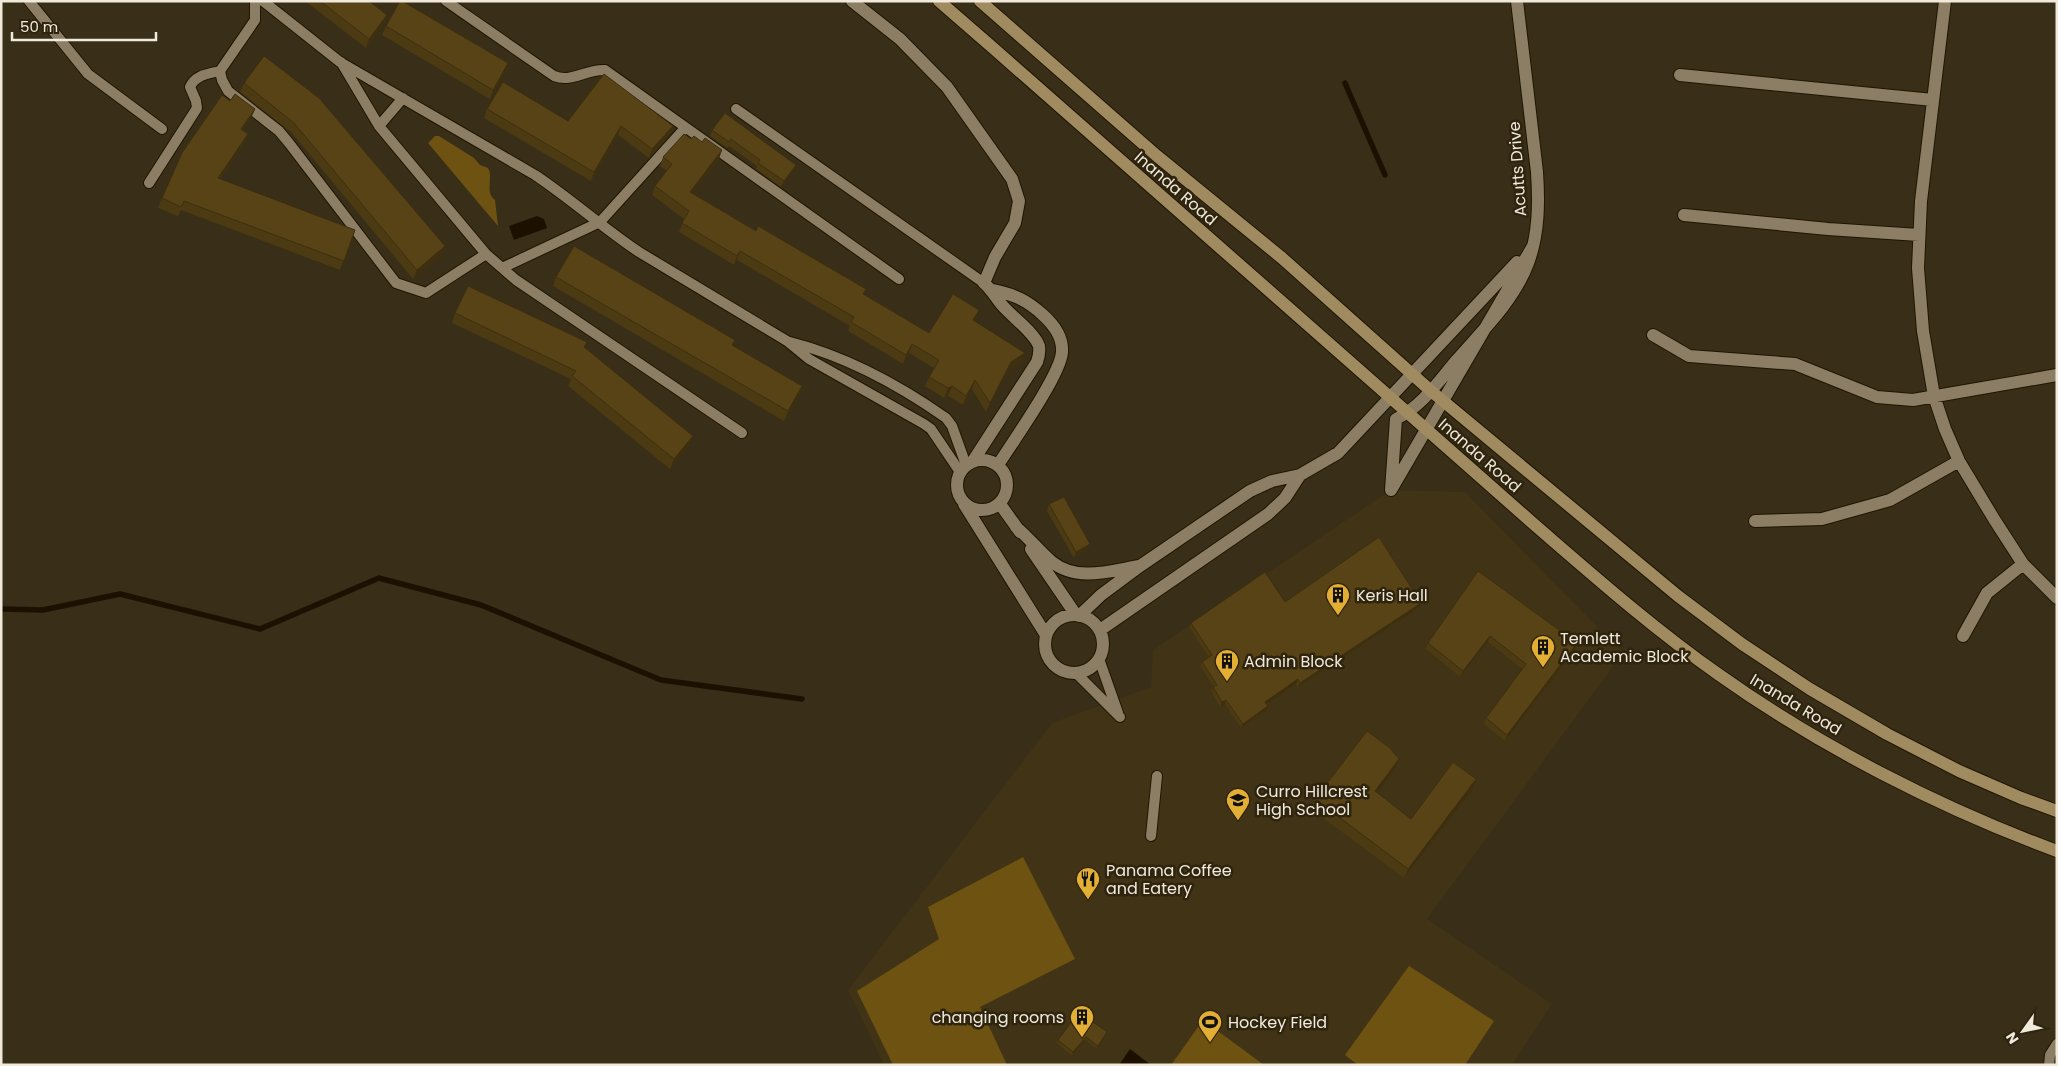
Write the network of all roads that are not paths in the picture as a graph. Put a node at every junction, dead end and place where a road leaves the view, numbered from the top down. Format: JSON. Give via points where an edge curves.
{"nodes":[{"id":1,"x":29,"y":1,"type":"edge"},
{"id":2,"x":255,"y":1,"type":"edge"},
{"id":3,"x":263,"y":1,"type":"edge"},
{"id":4,"x":446,"y":1,"type":"edge"},
{"id":5,"x":852,"y":1,"type":"edge"},
{"id":6,"x":938,"y":1,"type":"edge"},
{"id":7,"x":980,"y":1,"type":"edge"},
{"id":8,"x":1518,"y":1,"type":"edge"},
{"id":9,"x":1945,"y":1,"type":"edge"},
{"id":10,"x":340,"y":62,"type":"junction"},
{"id":11,"x":220,"y":71,"type":"junction"},
{"id":12,"x":1680,"y":75,"type":"dead end"},
{"id":13,"x":403,"y":98,"type":"junction"},
{"id":14,"x":1933,"y":100,"type":"junction"},
{"id":15,"x":736,"y":108,"type":"dead end"},
{"id":16,"x":379,"y":126,"type":"junction"},
{"id":17,"x":685,"y":128,"type":"junction"},
{"id":18,"x":162,"y":129,"type":"dead end"},
{"id":19,"x":149,"y":183,"type":"dead end"},
{"id":20,"x":1684,"y":214,"type":"dead end"},
{"id":21,"x":600,"y":222,"type":"junction"},
{"id":22,"x":1919,"y":235,"type":"junction"},
{"id":23,"x":1533,"y":246,"type":"junction"},
{"id":24,"x":486,"y":254,"type":"junction"},
{"id":25,"x":502,"y":268,"type":"junction"},
{"id":26,"x":899,"y":279,"type":"dead end"},
{"id":27,"x":988,"y":287,"type":"junction"},
{"id":28,"x":1653,"y":335,"type":"dead end"},
{"id":29,"x":787,"y":341,"type":"junction"},
{"id":30,"x":2057,"y":375,"type":"edge"},
{"id":31,"x":1431,"y":391,"type":"junction"},
{"id":32,"x":1934,"y":396,"type":"junction"},
{"id":33,"x":936,"y":411,"type":"junction"},
{"id":34,"x":1407,"y":413,"type":"junction"},
{"id":35,"x":924,"y":424,"type":"junction"},
{"id":36,"x":742,"y":433,"type":"dead end"},
{"id":37,"x":1959,"y":461,"type":"junction"},
{"id":38,"x":998,"y":465,"type":"junction"},
{"id":39,"x":966,"y":466,"type":"junction"},
{"id":40,"x":1300,"y":475,"type":"junction"},
{"id":41,"x":964,"y":504,"type":"junction"},
{"id":42,"x":1000,"y":504,"type":"junction"},
{"id":43,"x":1755,"y":520,"type":"dead end"},
{"id":44,"x":1016,"y":527,"type":"junction"},
{"id":45,"x":2023,"y":564,"type":"junction"},
{"id":46,"x":1140,"y":566,"type":"junction"},
{"id":47,"x":2057,"y":598,"type":"edge"},
{"id":48,"x":1078,"y":615,"type":"junction"},
{"id":49,"x":1100,"y":630,"type":"junction"},
{"id":50,"x":1046,"y":635,"type":"junction"},
{"id":51,"x":1962,"y":636,"type":"dead end"},
{"id":52,"x":1099,"y":660,"type":"junction"},
{"id":53,"x":1076,"y":673,"type":"junction"},
{"id":54,"x":1157,"y":776,"type":"dead end"},
{"id":55,"x":2057,"y":811,"type":"edge"},
{"id":56,"x":1151,"y":836,"type":"dead end"},
{"id":57,"x":2057,"y":851,"type":"edge"},
{"id":58,"x":2057,"y":1044,"type":"edge"},
{"id":59,"x":2049,"y":1065,"type":"edge"}],
"edges":[{"from":1,"to":18,"type":"lane","via":[[88,74]]},
{"from":2,"to":11,"type":"lane","via":[[256,20]]},
{"from":3,"to":10,"type":"lane"},
{"from":4,"to":17,"type":"lane","via":[[554,76],[563,80],[595,69],[605,70]]},
{"from":5,"to":27,"type":"street","via":[[900,39],[947,87],[1012,179],[1019,201],[1015,223],[995,257]]},
{"from":6,"to":34,"type":"main road","name":"Inanda Road"},
{"from":7,"to":31,"type":"main road","name":"Inanda Road","via":[[1172,169],[1282,258]]},
{"from":8,"to":23,"type":"street","name":"Acutts Drive","via":[[1537,172],[1537,224]]},
{"from":9,"to":14,"type":"street"},
{"from":10,"to":13,"type":"lane"},
{"from":10,"to":16,"type":"lane"},
{"from":11,"to":19,"type":"lane","via":[[193,80],[190,87],[197,108]]},
{"from":11,"to":24,"type":"lane","via":[[228,90],[279,131],[300,156],[396,283],[426,293]]},
{"from":12,"to":14,"type":"street"},
{"from":13,"to":16,"type":"lane"},
{"from":13,"to":21,"type":"lane","via":[[535,175]]},
{"from":14,"to":22,"type":"street"},
{"from":15,"to":27,"type":"lane"},
{"from":16,"to":24,"type":"lane"},
{"from":17,"to":21,"type":"lane"},
{"from":17,"to":26,"type":"lane"},
{"from":20,"to":22,"type":"street"},
{"from":21,"to":25,"type":"lane"},
{"from":21,"to":29,"type":"lane","via":[[639,252]]},
{"from":22,"to":32,"type":"street","via":[[1923,331]]},
{"from":23,"to":31,"type":"street","name":"Acutts Drive","via":[[1528,263],[1508,299]]},
{"from":23,"to":34,"type":"street","name":"Acutts Drive","via":[[1390,490],[1396,419]]},
{"from":23,"to":40,"type":"street","via":[[1338,453]]},
{"from":24,"to":25,"type":"lane"},
{"from":25,"to":36,"type":"lane"},
{"from":27,"to":38,"type":"street","via":[[1012,294],[1032,305],[1054,328],[1062,352],[1056,371]]},
{"from":27,"to":39,"type":"street","via":[[1038,344],[1040,353]]},
{"from":28,"to":32,"type":"street","via":[[1690,356],[1794,364],[1878,397],[1913,400]]},
{"from":29,"to":33,"type":"lane","via":[[816,348],[844,361]]},
{"from":29,"to":35,"type":"lane","via":[[809,359]]},
{"from":30,"to":32,"type":"street"},
{"from":31,"to":34,"type":"street","name":"Acutts Drive"},
{"from":31,"to":55,"type":"main road","name":"Inanda Road","via":[[1678,596],[1742,644],[1810,689],[1894,738],[2021,798]]},
{"from":32,"to":37,"type":"street"},
{"from":33,"to":35,"type":"lane"},
{"from":33,"to":39,"type":"lane","via":[[952,426]]},
{"from":34,"to":57,"type":"main road","name":"Inanda Road","via":[[1663,633],[1719,675],[1874,770],[2003,831]]},
{"from":35,"to":39,"type":"lane"},
{"from":37,"to":43,"type":"street","via":[[1890,500],[1822,519]]},
{"from":37,"to":45,"type":"street"},
{"from":38,"to":39,"type":"street","via":[[990,461]]},
{"from":38,"to":42,"type":"street","via":[[1007,480],[1005,497]]},
{"from":39,"to":41,"type":"street","via":[[956,489]]},
{"from":40,"to":46,"type":"street","via":[[1272,481],[1250,491]]},
{"from":40,"to":49,"type":"street","via":[[1285,498],[1268,514]]},
{"from":41,"to":42,"type":"street","via":[[982,511]]},
{"from":41,"to":50,"type":"street"},
{"from":42,"to":44,"type":"street"},
{"from":44,"to":46,"type":"street","via":[[1051,561],[1072,572],[1087,574]]},
{"from":44,"to":48,"type":"street"},
{"from":45,"to":47,"type":"street"},
{"from":45,"to":51,"type":"street","via":[[1987,592]]},
{"from":46,"to":48,"type":"street"},
{"from":48,"to":49,"type":"street","via":[[1089,619]]},
{"from":48,"to":50,"type":"street","via":[[1056,621]]},
{"from":49,"to":52,"type":"street","via":[[1103,645]]},
{"from":50,"to":53,"type":"street","via":[[1045,644],[1051,662],[1067,672]]},
{"from":52,"to":53,"type":"street","via":[[1085,671]]},
{"from":52,"to":53,"type":"lane","via":[[1120,717]]},
{"from":54,"to":56,"type":"lane"},
{"from":58,"to":59,"type":"lane","via":[[2050,1055]]}]}
